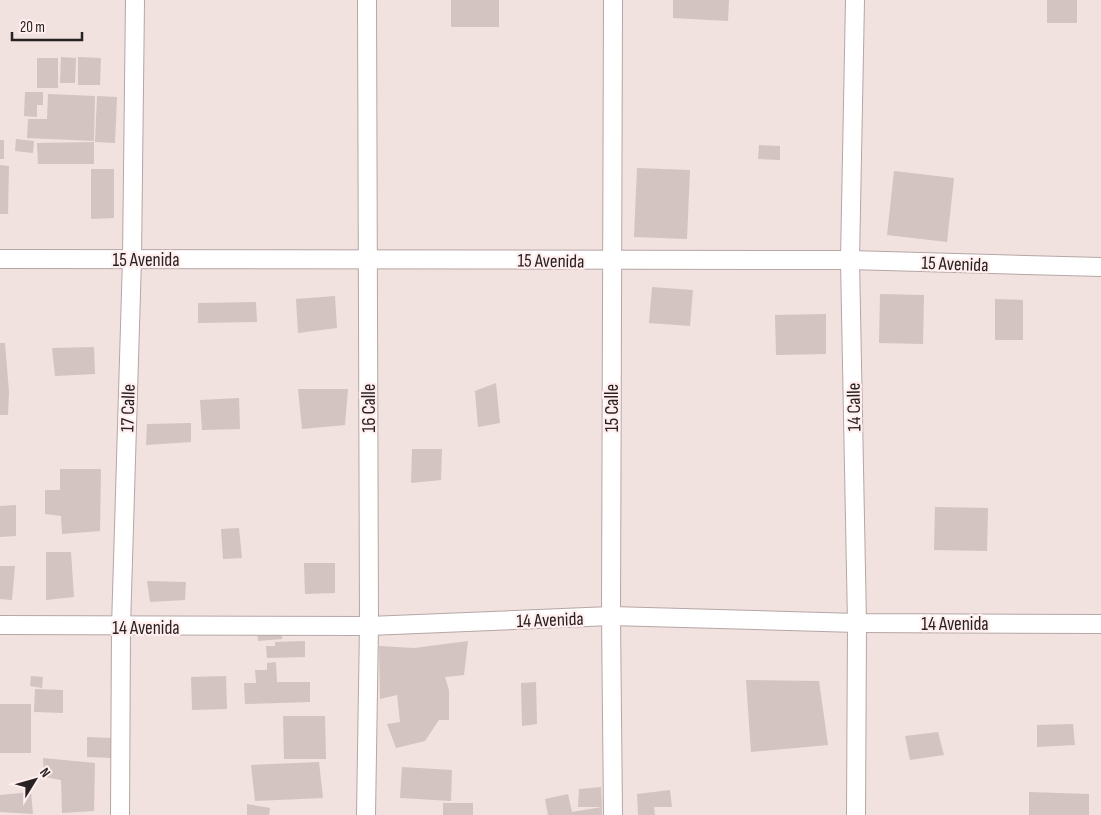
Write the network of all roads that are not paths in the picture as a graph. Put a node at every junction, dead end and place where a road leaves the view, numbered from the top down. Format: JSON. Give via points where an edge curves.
{"nodes":[{"id":1,"x":135,"y":0,"type":"edge"},
{"id":2,"x":367,"y":0,"type":"edge"},
{"id":3,"x":613,"y":0,"type":"edge"},
{"id":4,"x":856,"y":0,"type":"edge"},
{"id":5,"x":367,"y":258,"type":"junction"},
{"id":6,"x":0,"y":259,"type":"edge"},
{"id":7,"x":132,"y":259,"type":"junction"},
{"id":8,"x":850,"y":260,"type":"junction"},
{"id":9,"x":612,"y":261,"type":"junction"},
{"id":10,"x":1101,"y":267,"type":"edge"},
{"id":11,"x":611,"y":616,"type":"junction"},
{"id":12,"x":857,"y":623,"type":"junction"},
{"id":13,"x":1101,"y":624,"type":"edge"},
{"id":14,"x":0,"y":625,"type":"edge"},
{"id":15,"x":368,"y":626,"type":"junction"},
{"id":16,"x":121,"y":627,"type":"junction"},
{"id":17,"x":120,"y":815,"type":"edge"},
{"id":18,"x":366,"y":815,"type":"edge"},
{"id":19,"x":613,"y":815,"type":"edge"},
{"id":20,"x":856,"y":815,"type":"edge"}],
"edges":[{"from":1,"to":7,"type":"street","name":"17 Calle"},
{"from":2,"to":5,"type":"street","name":"16 Calle"},
{"from":3,"to":9,"type":"street","name":"15 Calle"},
{"from":4,"to":8,"type":"street","name":"14 Calle"},
{"from":5,"to":7,"type":"street","name":"15 Avenida"},
{"from":5,"to":9,"type":"street","name":"15 Avenida"},
{"from":5,"to":15,"type":"street","name":"16 Calle"},
{"from":6,"to":7,"type":"street","name":"15 Avenida"},
{"from":7,"to":16,"type":"street","name":"17 Calle"},
{"from":8,"to":9,"type":"street","name":"15 Avenida"},
{"from":8,"to":10,"type":"street","name":"15 Avenida"},
{"from":8,"to":12,"type":"street","name":"14 Calle"},
{"from":9,"to":11,"type":"street","name":"15 Calle"},
{"from":11,"to":12,"type":"street","name":"14 Avenida"},
{"from":11,"to":15,"type":"street","name":"14 Avenida"},
{"from":11,"to":19,"type":"street","name":"15 Calle"},
{"from":12,"to":13,"type":"street","name":"14 Avenida"},
{"from":12,"to":20,"type":"street","name":"14 Calle"},
{"from":14,"to":16,"type":"street","name":"14 Avenida"},
{"from":15,"to":16,"type":"street","name":"14 Avenida"},
{"from":15,"to":18,"type":"street","name":"16 Calle"},
{"from":16,"to":17,"type":"street","name":"17 Calle"}]}
